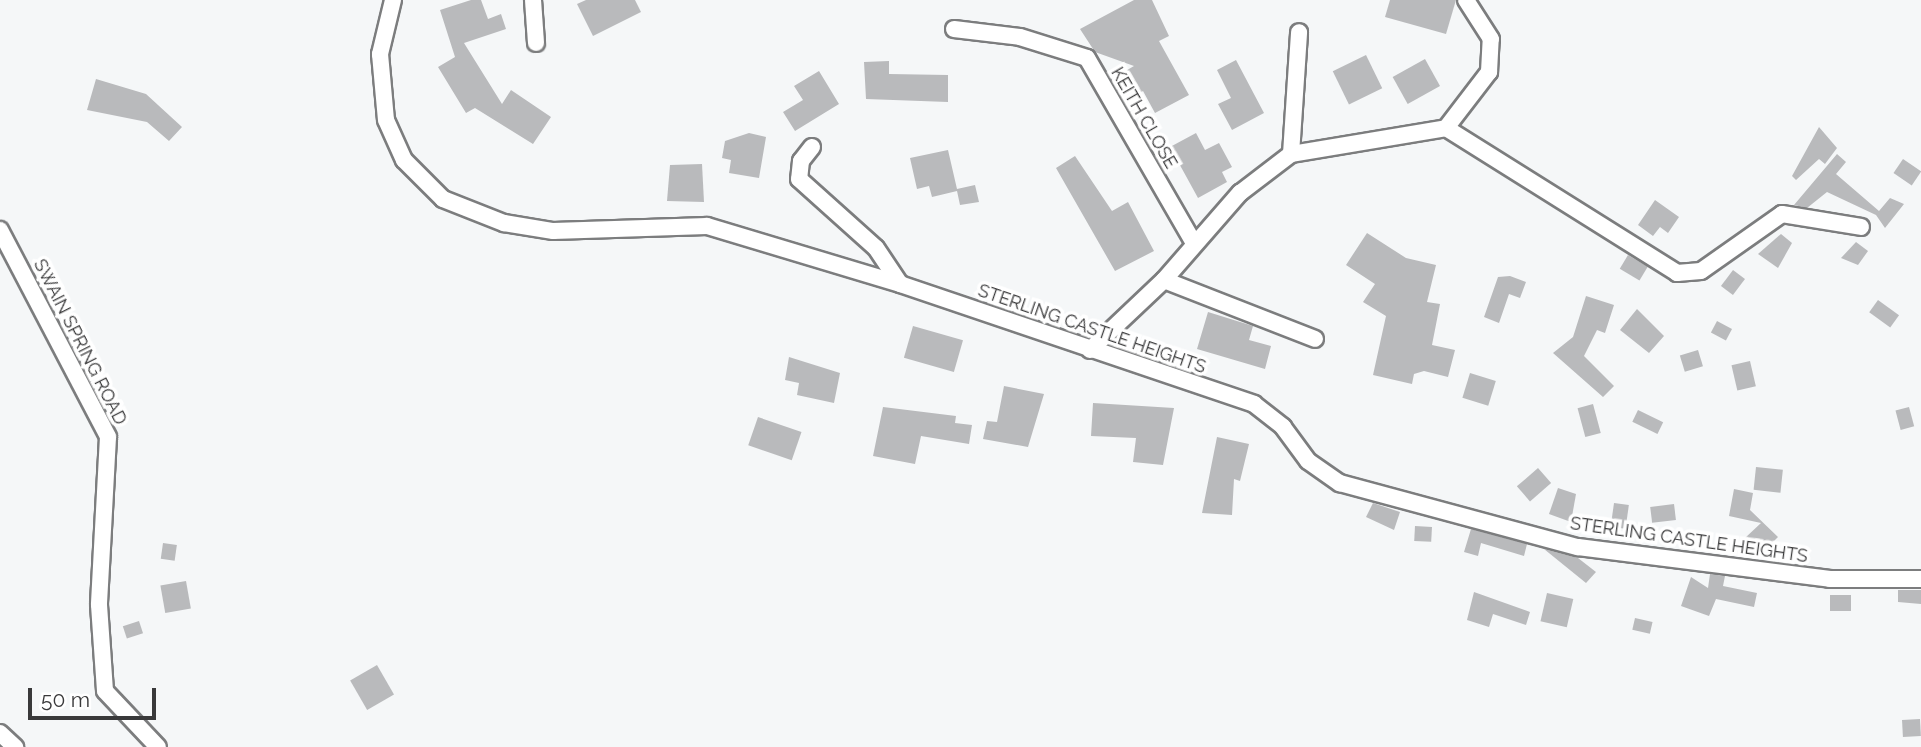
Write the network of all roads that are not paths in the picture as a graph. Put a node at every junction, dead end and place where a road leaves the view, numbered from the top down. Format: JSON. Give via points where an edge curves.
{"nodes":[{"id":1,"x":393,"y":0,"type":"edge"},
{"id":2,"x":533,"y":0,"type":"edge"},
{"id":3,"x":1466,"y":0,"type":"edge"},
{"id":4,"x":954,"y":29,"type":"dead end"},
{"id":5,"x":1299,"y":32,"type":"dead end"},
{"id":6,"x":536,"y":43,"type":"dead end"},
{"id":7,"x":1446,"y":128,"type":"junction"},
{"id":8,"x":812,"y":147,"type":"dead end"},
{"id":9,"x":1292,"y":154,"type":"junction"},
{"id":10,"x":1861,"y":227,"type":"dead end"},
{"id":11,"x":0,"y":230,"type":"edge"},
{"id":12,"x":1194,"y":243,"type":"junction"},
{"id":13,"x":1164,"y":281,"type":"junction"},
{"id":14,"x":900,"y":284,"type":"junction"},
{"id":15,"x":1315,"y":339,"type":"dead end"},
{"id":16,"x":1090,"y":350,"type":"junction"},
{"id":17,"x":1921,"y":579,"type":"edge"},
{"id":18,"x":0,"y":733,"type":"edge"},
{"id":19,"x":15,"y":747,"type":"edge"},
{"id":20,"x":158,"y":747,"type":"edge"}],
"edges":[{"from":1,"to":14,"type":"street","name":"STERLING CASTLE HEIGHTS","via":[[380,54],[386,120],[404,160],[443,199],[504,223],[553,231],[708,226]]},
{"from":2,"to":6,"type":"street"},
{"from":3,"to":7,"type":"street","via":[[1491,39],[1489,72]]},
{"from":4,"to":12,"type":"street","name":"KEITH CLOSE","via":[[1020,37],[1087,58]]},
{"from":5,"to":9,"type":"street"},
{"from":7,"to":9,"type":"street"},
{"from":7,"to":10,"type":"street","via":[[1677,273],[1701,271],[1783,214]]},
{"from":8,"to":14,"type":"street","via":[[801,161],[799,180],[877,248]]},
{"from":9,"to":12,"type":"street","via":[[1240,193]]},
{"from":11,"to":20,"type":"street","name":"SWAIN SPRING ROAD","via":[[108,437],[99,605],[105,691]]},
{"from":12,"to":13,"type":"street"},
{"from":13,"to":15,"type":"street"},
{"from":13,"to":16,"type":"street"},
{"from":14,"to":16,"type":"street","name":"STERLING CASTLE HEIGHTS"},
{"from":16,"to":17,"type":"street","name":"STERLING CASTLE HEIGHTS","via":[[1254,404],[1283,427],[1308,461],[1340,483],[1578,547],[1830,579]]},
{"from":18,"to":19,"type":"street"}]}
